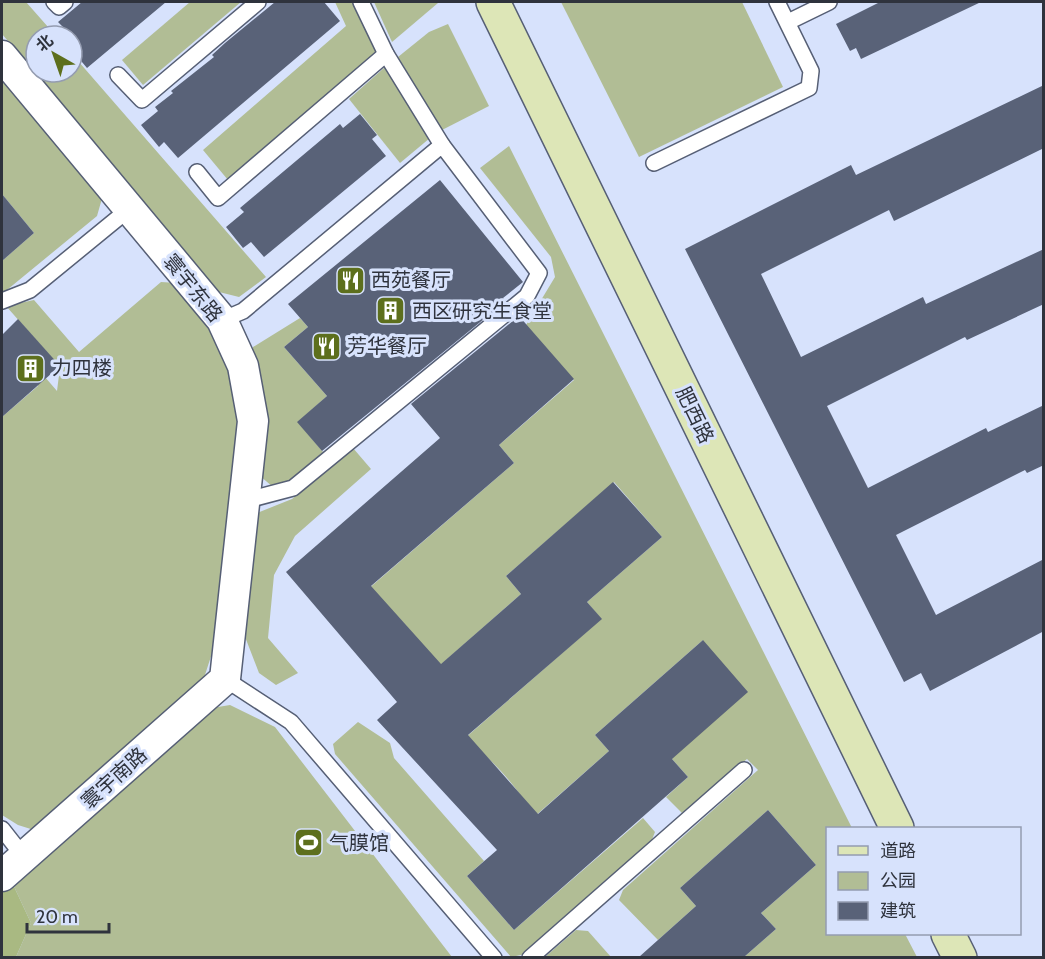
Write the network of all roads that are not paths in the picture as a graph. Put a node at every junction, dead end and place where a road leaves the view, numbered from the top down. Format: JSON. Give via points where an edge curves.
{"nodes":[{"id":1,"x":54,"y":2,"type":"edge"},
{"id":2,"x":64,"y":2,"type":"edge"},
{"id":3,"x":258,"y":2,"type":"edge"},
{"id":4,"x":361,"y":2,"type":"edge"},
{"id":5,"x":493,"y":2,"type":"edge"},
{"id":6,"x":777,"y":2,"type":"edge"},
{"id":7,"x":829,"y":2,"type":"edge"},
{"id":8,"x":788,"y":22,"type":"junction"},
{"id":9,"x":386,"y":54,"type":"junction"},
{"id":10,"x":2,"y":56,"type":"edge"},
{"id":11,"x":118,"y":75,"type":"dead end"},
{"id":12,"x":442,"y":145,"type":"junction"},
{"id":13,"x":654,"y":163,"type":"dead end"},
{"id":14,"x":197,"y":172,"type":"dead end"},
{"id":15,"x":129,"y":209,"type":"junction"},
{"id":16,"x":2,"y":301,"type":"edge"},
{"id":17,"x":222,"y":320,"type":"junction"},
{"id":18,"x":244,"y":501,"type":"junction"},
{"id":19,"x":225,"y":679,"type":"junction"},
{"id":20,"x":744,"y":770,"type":"dead end"},
{"id":21,"x":897,"y":827,"type":"edge"},
{"id":22,"x":2,"y":829,"type":"edge"},
{"id":23,"x":24,"y":857,"type":"junction"},
{"id":24,"x":2,"y":876,"type":"edge"},
{"id":25,"x":949,"y":935,"type":"edge"},
{"id":26,"x":494,"y":957,"type":"edge"},
{"id":27,"x":530,"y":957,"type":"edge"},
{"id":28,"x":960,"y":957,"type":"edge"}],
"edges":[{"from":1,"to":2,"type":"lane","via":[[58,7]]},
{"from":3,"to":11,"type":"lane","via":[[142,100]]},
{"from":4,"to":9,"type":"lane"},
{"from":5,"to":21,"type":"main road","name":"肥西路"},
{"from":6,"to":8,"type":"lane"},
{"from":7,"to":8,"type":"lane"},
{"from":8,"to":13,"type":"lane","via":[[811,71],[809,88]]},
{"from":9,"to":12,"type":"lane"},
{"from":9,"to":14,"type":"lane","via":[[218,198]]},
{"from":10,"to":15,"type":"street","name":"寰宇东路"},
{"from":12,"to":17,"type":"lane","via":[[243,311]]},
{"from":12,"to":18,"type":"lane","via":[[539,273],[527,296],[293,488]]},
{"from":15,"to":16,"type":"lane","via":[[30,290]]},
{"from":15,"to":17,"type":"street","name":"寰宇东路"},
{"from":17,"to":18,"type":"street","name":"寰宇东路","via":[[243,366],[253,421]]},
{"from":18,"to":19,"type":"street","name":"寰宇东路"},
{"from":19,"to":23,"type":"street","name":"寰宇南路"},
{"from":19,"to":26,"type":"lane","via":[[291,722]]},
{"from":20,"to":27,"type":"lane"},
{"from":22,"to":23,"type":"lane"},
{"from":23,"to":24,"type":"street","name":"寰宇南路"},
{"from":25,"to":28,"type":"main road"}]}
